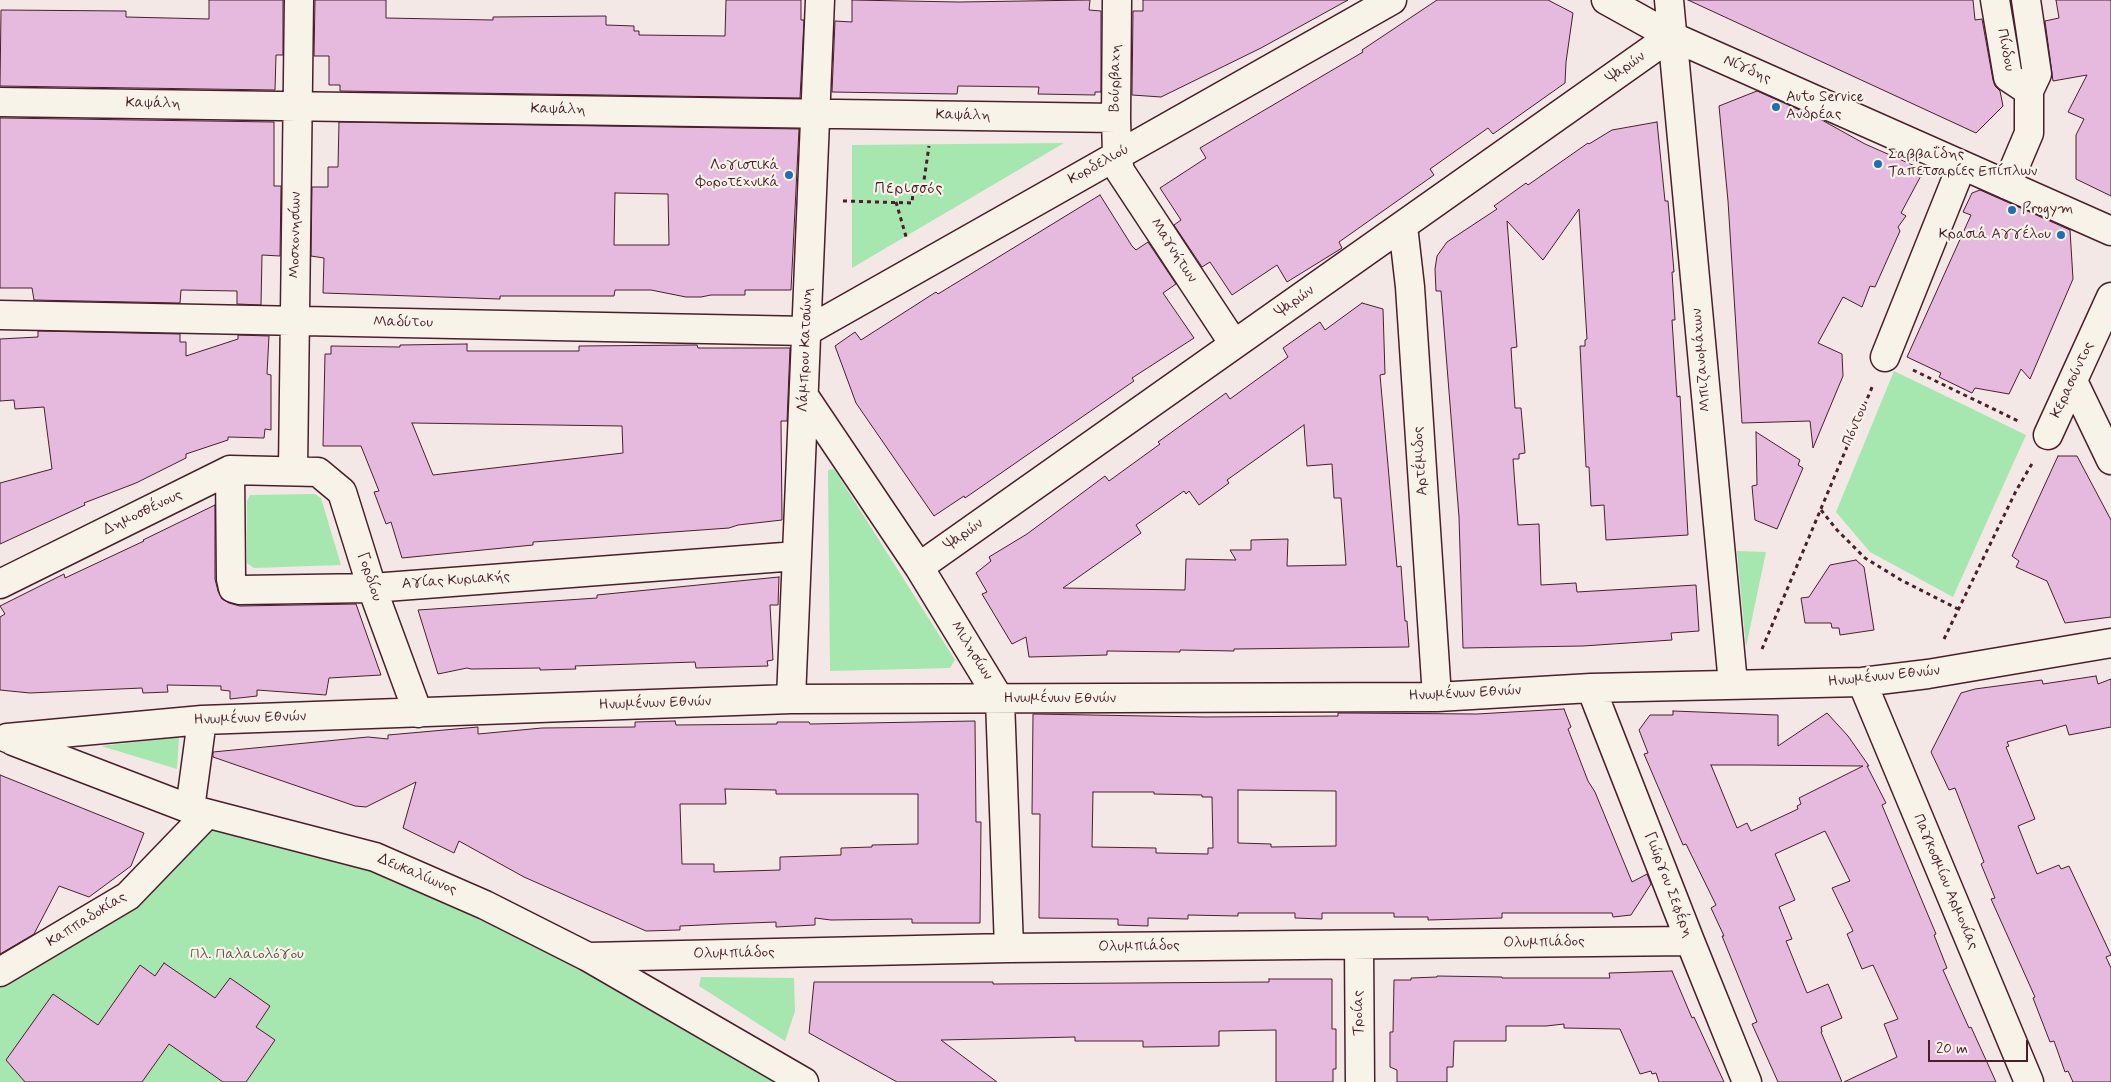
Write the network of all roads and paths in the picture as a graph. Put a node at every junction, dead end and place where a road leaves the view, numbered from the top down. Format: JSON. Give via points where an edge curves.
{"nodes":[{"id":1,"x":298,"y":0,"type":"edge"},
{"id":2,"x":820,"y":0,"type":"edge"},
{"id":3,"x":1117,"y":0,"type":"edge"},
{"id":4,"x":1392,"y":0,"type":"edge"},
{"id":5,"x":1606,"y":0,"type":"edge"},
{"id":6,"x":1669,"y":0,"type":"edge"},
{"id":7,"x":1995,"y":0,"type":"edge"},
{"id":8,"x":2026,"y":0,"type":"edge"},
{"id":9,"x":1671,"y":36,"type":"junction"},
{"id":10,"x":2029,"y":91,"type":"junction"},
{"id":11,"x":0,"y":102,"type":"edge"},
{"id":12,"x":297,"y":106,"type":"junction"},
{"id":13,"x":816,"y":114,"type":"junction"},
{"id":14,"x":933,"y":116,"type":"junction"},
{"id":15,"x":1116,"y":118,"type":"junction"},
{"id":16,"x":1117,"y":155,"type":"junction"},
{"id":17,"x":1962,"y":165,"type":"junction"},
{"id":18,"x":2007,"y":185,"type":"junction"},
{"id":19,"x":812,"y":200,"type":"junction"},
{"id":20,"x":896,"y":202,"type":"junction"},
{"id":21,"x":1403,"y":226,"type":"junction"},
{"id":22,"x":2111,"y":231,"type":"edge"},
{"id":23,"x":915,"y":270,"type":"junction"},
{"id":24,"x":2111,"y":298,"type":"edge"},
{"id":25,"x":0,"y":315,"type":"edge"},
{"id":26,"x":295,"y":321,"type":"junction"},
{"id":27,"x":807,"y":331,"type":"junction"},
{"id":28,"x":1234,"y":344,"type":"junction"},
{"id":29,"x":1885,"y":357,"type":"junction"},
{"id":30,"x":2073,"y":381,"type":"junction"},
{"id":31,"x":804,"y":396,"type":"junction"},
{"id":32,"x":2048,"y":435,"type":"joint"},
{"id":33,"x":2111,"y":460,"type":"edge"},
{"id":34,"x":230,"y":470,"type":"junction"},
{"id":35,"x":293,"y":470,"type":"junction"},
{"id":36,"x":2016,"y":491,"type":"dead end"},
{"id":37,"x":1821,"y":510,"type":"junction"},
{"id":38,"x":797,"y":556,"type":"junction"},
{"id":39,"x":919,"y":567,"type":"junction"},
{"id":40,"x":0,"y":584,"type":"edge"},
{"id":41,"x":372,"y":588,"type":"junction"},
{"id":42,"x":1958,"y":609,"type":"junction"},
{"id":43,"x":2111,"y":643,"type":"edge"},
{"id":44,"x":1928,"y":674,"type":"junction"},
{"id":45,"x":1862,"y":682,"type":"junction"},
{"id":46,"x":1740,"y":684,"type":"junction"},
{"id":47,"x":1591,"y":688,"type":"junction"},
{"id":48,"x":1437,"y":697,"type":"junction"},
{"id":49,"x":791,"y":699,"type":"junction"},
{"id":50,"x":1000,"y":700,"type":"junction"},
{"id":51,"x":418,"y":713,"type":"junction"},
{"id":52,"x":202,"y":720,"type":"junction"},
{"id":53,"x":3,"y":738,"type":"edge"},
{"id":54,"x":198,"y":812,"type":"junction"},
{"id":55,"x":1690,"y":941,"type":"junction"},
{"id":56,"x":1359,"y":945,"type":"junction"},
{"id":57,"x":1009,"y":948,"type":"junction"},
{"id":58,"x":588,"y":957,"type":"junction"},
{"id":59,"x":0,"y":972,"type":"edge"},
{"id":60,"x":804,"y":1082,"type":"edge"},
{"id":61,"x":1360,"y":1082,"type":"edge"},
{"id":62,"x":1747,"y":1082,"type":"edge"},
{"id":63,"x":2029,"y":1082,"type":"edge"}],
"edges":[{"from":1,"to":12,"type":"street","name":"Μοσχονησίων"},
{"from":2,"to":13,"type":"street","name":"Λάμπρου Κατσώνη"},
{"from":3,"to":15,"type":"street","name":"Βούρβαχη"},
{"from":4,"to":16,"type":"street","name":"Κορδελιού"},
{"from":5,"to":9,"type":"street","name":"Νίγδης"},
{"from":6,"to":9,"type":"street","name":"Μπιζανομάχων"},
{"from":7,"to":10,"type":"street","name":"Πίνδου","via":[[2008,76]]},
{"from":8,"to":10,"type":"street","name":"Πίνδου","via":[[2037,74]]},
{"from":9,"to":17,"type":"street","name":"Νίγδης"},
{"from":9,"to":21,"type":"street","name":"Ψαρών"},
{"from":9,"to":46,"type":"street","name":"Μπιζανομάχων"},
{"from":10,"to":18,"type":"street","name":"Πίνδου","via":[[2029,133]]},
{"from":11,"to":12,"type":"street","name":"Καψάλη"},
{"from":12,"to":13,"type":"street","name":"Καψάλη"},
{"from":12,"to":26,"type":"street","name":"Μοσχονησίων"},
{"from":13,"to":14,"type":"street","name":"Καψάλη"},
{"from":13,"to":19,"type":"street","name":"Λάμπρου Κατσώνη"},
{"from":14,"to":15,"type":"street","name":"Καψάλη"},
{"from":14,"to":20,"type":"path","via":[[922,194],[913,192],[912,204]]},
{"from":15,"to":16,"type":"street","name":"Βούρβαχη"},
{"from":16,"to":23,"type":"street","name":"Κορδελιού"},
{"from":16,"to":28,"type":"street","name":"Μαγνήτων","via":[[1120,171]]},
{"from":17,"to":18,"type":"street","name":"Νίγδης"},
{"from":17,"to":29,"type":"street"},
{"from":18,"to":22,"type":"street","name":"Νίγδης"},
{"from":19,"to":20,"type":"path"},
{"from":19,"to":27,"type":"street","name":"Λάμπρου Κατσώνη"},
{"from":20,"to":23,"type":"path"},
{"from":21,"to":28,"type":"street","name":"Ψαρών"},
{"from":21,"to":48,"type":"street","name":"Αρτέμιδος","via":[[1410,287]]},
{"from":23,"to":27,"type":"street","name":"Κορδελιού"},
{"from":24,"to":30,"type":"street","name":"Κερασούντος"},
{"from":25,"to":26,"type":"street","name":"Μαδύτου"},
{"from":26,"to":27,"type":"street","name":"Μαδύτου"},
{"from":26,"to":35,"type":"street","name":"Μοσχονησίων"},
{"from":27,"to":31,"type":"street","name":"Λάμπρου Κατσώνη"},
{"from":28,"to":39,"type":"street","name":"Ψαρών"},
{"from":29,"to":32,"type":"path"},
{"from":29,"to":37,"type":"path","name":"Πόντου"},
{"from":30,"to":32,"type":"street","name":"Κερασούντος"},
{"from":30,"to":33,"type":"street"},
{"from":31,"to":38,"type":"street","name":"Λάμπρου Κατσώνη"},
{"from":31,"to":39,"type":"street","name":"Μιλησίων"},
{"from":34,"to":35,"type":"street","name":"Δημοσθένους"},
{"from":34,"to":40,"type":"street","name":"Δημοσθένους"},
{"from":34,"to":41,"type":"street","name":"Αγίας Κυριακής","via":[[230,579],[233,588]]},
{"from":35,"to":41,"type":"street","name":"Γορδίου","via":[[318,472],[342,492]]},
{"from":36,"to":42,"type":"path"},
{"from":37,"to":42,"type":"path","via":[[1865,558]]},
{"from":37,"to":46,"type":"path","name":"Πόντου"},
{"from":38,"to":41,"type":"street","name":"Αγίας Κυριακής"},
{"from":38,"to":49,"type":"street","name":"Λάμπρου Κατσώνη"},
{"from":39,"to":50,"type":"street","name":"Μιλησίων"},
{"from":41,"to":51,"type":"street","name":"Γορδίου"},
{"from":42,"to":44,"type":"path"},
{"from":43,"to":44,"type":"street","name":"Ηνωμένων Εθνών"},
{"from":44,"to":45,"type":"street","name":"Ηνωμένων Εθνών"},
{"from":45,"to":46,"type":"street","name":"Ηνωμένων Εθνών"},
{"from":45,"to":63,"type":"street","name":"Παγκοσμίου Αρμονίας"},
{"from":46,"to":47,"type":"street","name":"Ηνωμένων Εθνών"},
{"from":47,"to":48,"type":"street","name":"Ηνωμένων Εθνών"},
{"from":47,"to":55,"type":"street","name":"Γιώργου Σεφέρη"},
{"from":48,"to":50,"type":"street","name":"Ηνωμένων Εθνών"},
{"from":49,"to":50,"type":"street","name":"Ηνωμένων Εθνών"},
{"from":49,"to":51,"type":"street","name":"Ηνωμένων Εθνών"},
{"from":50,"to":57,"type":"street","name":"Μιλησίων"},
{"from":51,"to":52,"type":"street","name":"Ηνωμένων Εθνών"},
{"from":52,"to":53,"type":"street","name":"Ηνωμένων Εθνών"},
{"from":52,"to":54,"type":"street"},
{"from":53,"to":54,"type":"street","name":"Δευκαλίωνος"},
{"from":54,"to":58,"type":"street","name":"Δευκαλίωνος","via":[[375,857],[485,905]]},
{"from":54,"to":59,"type":"street","name":"Καππαδοκίας","via":[[128,896]]},
{"from":55,"to":56,"type":"street","name":"Ολυμπιάδος"},
{"from":55,"to":62,"type":"street","name":"Γιώργου Σεφέρη"},
{"from":56,"to":57,"type":"street","name":"Ολυμπιάδος"},
{"from":56,"to":61,"type":"street","name":"Τροίας"},
{"from":57,"to":58,"type":"street","name":"Ολυμπιάδος"},
{"from":58,"to":60,"type":"street","name":"Δευκαλίωνος"}]}
